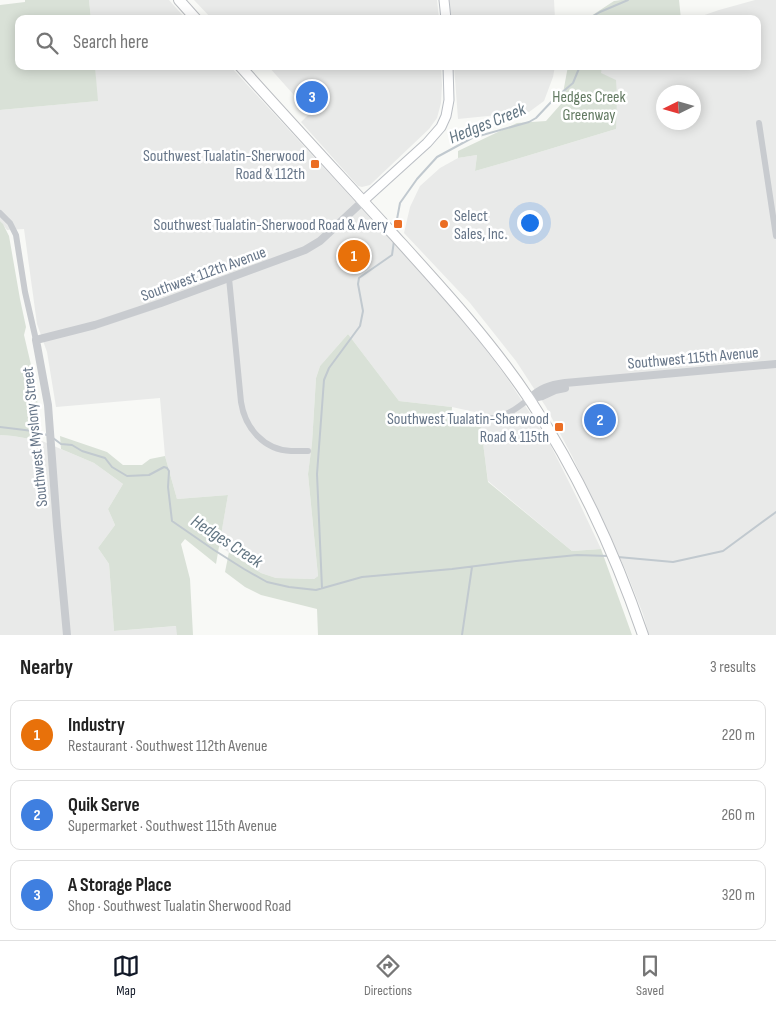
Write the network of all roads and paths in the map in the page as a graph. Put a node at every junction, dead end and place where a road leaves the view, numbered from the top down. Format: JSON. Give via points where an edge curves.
{"nodes":[{"id":1,"x":179,"y":0,"type":"edge"},
{"id":2,"x":444,"y":0,"type":"edge"},
{"id":3,"x":192,"y":15,"type":"edge"},
{"id":4,"x":446,"y":15,"type":"edge"},
{"id":5,"x":244,"y":70,"type":"edge"},
{"id":6,"x":448,"y":70,"type":"edge"},
{"id":7,"x":758,"y":123,"type":"dead end"},
{"id":8,"x":363,"y":201,"type":"junction"},
{"id":9,"x":0,"y":213,"type":"edge"},
{"id":10,"x":776,"y":236,"type":"edge"},
{"id":11,"x":229,"y":278,"type":"junction"},
{"id":12,"x":36,"y":340,"type":"junction"},
{"id":13,"x":776,"y":364,"type":"edge"},
{"id":14,"x":529,"y":399,"type":"junction"},
{"id":15,"x":454,"y":418,"type":"dead end"},
{"id":16,"x":308,"y":451,"type":"dead end"},
{"id":17,"x":67,"y":635,"type":"edge"},
{"id":18,"x":643,"y":635,"type":"edge"}],
"edges":[{"from":1,"to":3,"type":"highway"},
{"from":2,"to":4,"type":"main road"},
{"from":5,"to":8,"type":"highway"},
{"from":6,"to":8,"type":"main road","via":[[449,100],[441,127]]},
{"from":7,"to":10,"type":"street"},
{"from":8,"to":11,"type":"street","name":"Southwest 112th Avenue","via":[[310,248]]},
{"from":8,"to":14,"type":"highway","via":[[471,321]]},
{"from":9,"to":12,"type":"street","name":"Southwest Myslony Street","via":[[16,235]]},
{"from":11,"to":12,"type":"street","name":"Southwest 112th Avenue","via":[[95,325]]},
{"from":11,"to":16,"type":"street","via":[[242,409],[248,424],[259,438],[276,448]]},
{"from":12,"to":17,"type":"street","name":"Southwest Myslony Street","via":[[48,405]]},
{"from":13,"to":14,"type":"street","name":"Southwest 115th Avenue","via":[[565,383],[538,391]]},
{"from":14,"to":15,"type":"street","name":"Southwest 115th Avenue","via":[[496,418]]},
{"from":14,"to":18,"type":"highway","via":[[593,512]]}]}
